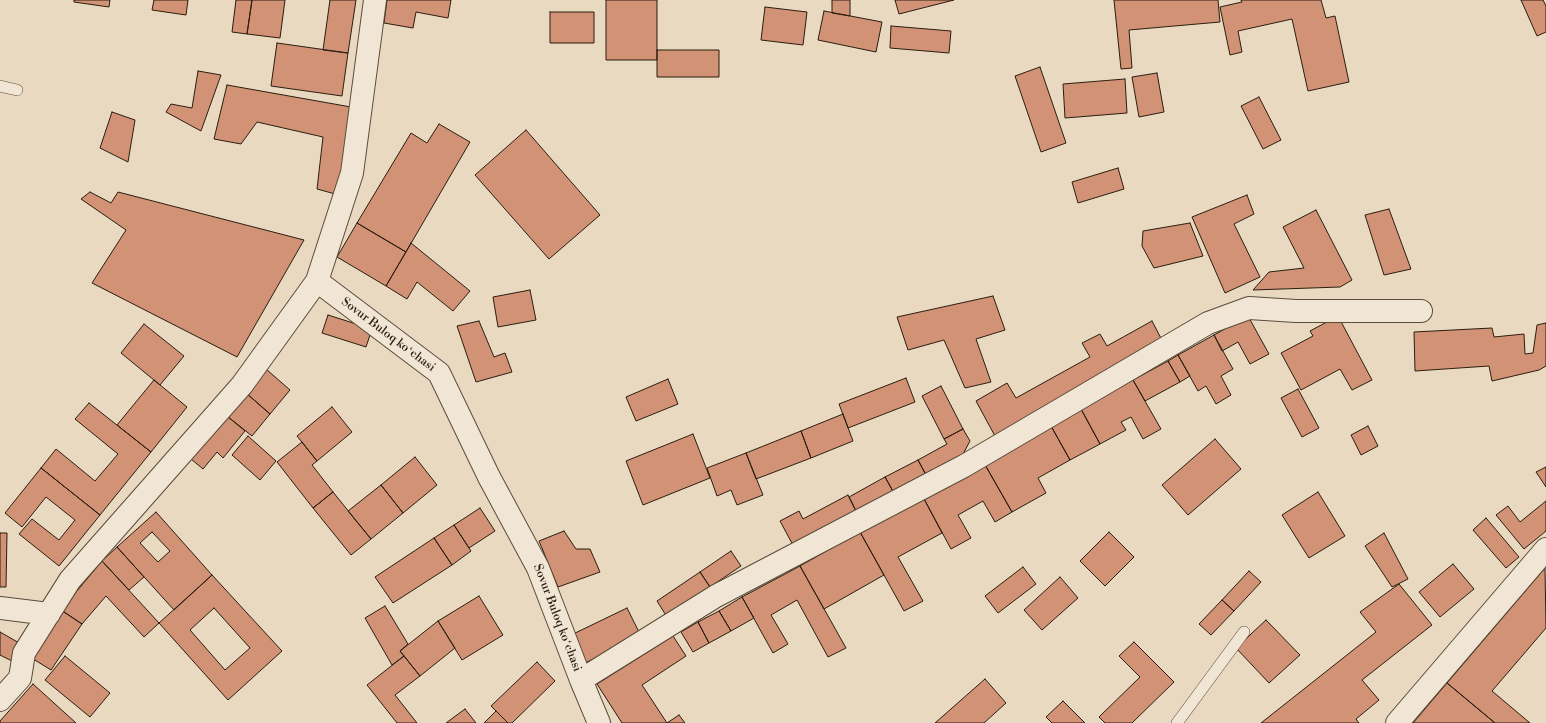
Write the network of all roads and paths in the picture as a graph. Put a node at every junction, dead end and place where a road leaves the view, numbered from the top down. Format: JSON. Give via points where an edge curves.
{"nodes":[{"id":1,"x":375,"y":0,"type":"edge"},
{"id":2,"x":0,"y":86,"type":"edge"},
{"id":3,"x":17,"y":90,"type":"dead end"},
{"id":4,"x":317,"y":281,"type":"junction"},
{"id":5,"x":1421,"y":311,"type":"dead end"},
{"id":6,"x":1546,"y":550,"type":"edge"},
{"id":7,"x":0,"y":608,"type":"edge"},
{"id":8,"x":49,"y":614,"type":"junction"},
{"id":9,"x":1244,"y":632,"type":"dead end"},
{"id":10,"x":581,"y":680,"type":"junction"},
{"id":11,"x":0,"y":700,"type":"edge"},
{"id":12,"x":599,"y":723,"type":"edge"},
{"id":13,"x":1177,"y":723,"type":"edge"},
{"id":14,"x":1397,"y":723,"type":"edge"}],
"edges":[{"from":1,"to":4,"type":"street","via":[[352,173]]},
{"from":2,"to":3,"type":"lane"},
{"from":4,"to":8,"type":"street","via":[[242,385],[70,580]]},
{"from":4,"to":10,"type":"street","name":"Sovur Buloq koʻchasi","via":[[439,373],[489,477],[538,568]]},
{"from":5,"to":10,"type":"street","via":[[1296,312],[1249,308],[1208,323],[964,466],[716,596]]},
{"from":6,"to":14,"type":"street"},
{"from":7,"to":8,"type":"street"},
{"from":8,"to":11,"type":"street","via":[[24,653],[20,678]]},
{"from":9,"to":13,"type":"lane"},
{"from":10,"to":12,"type":"street","name":"Sovur Buloq koʻchasi"}]}
